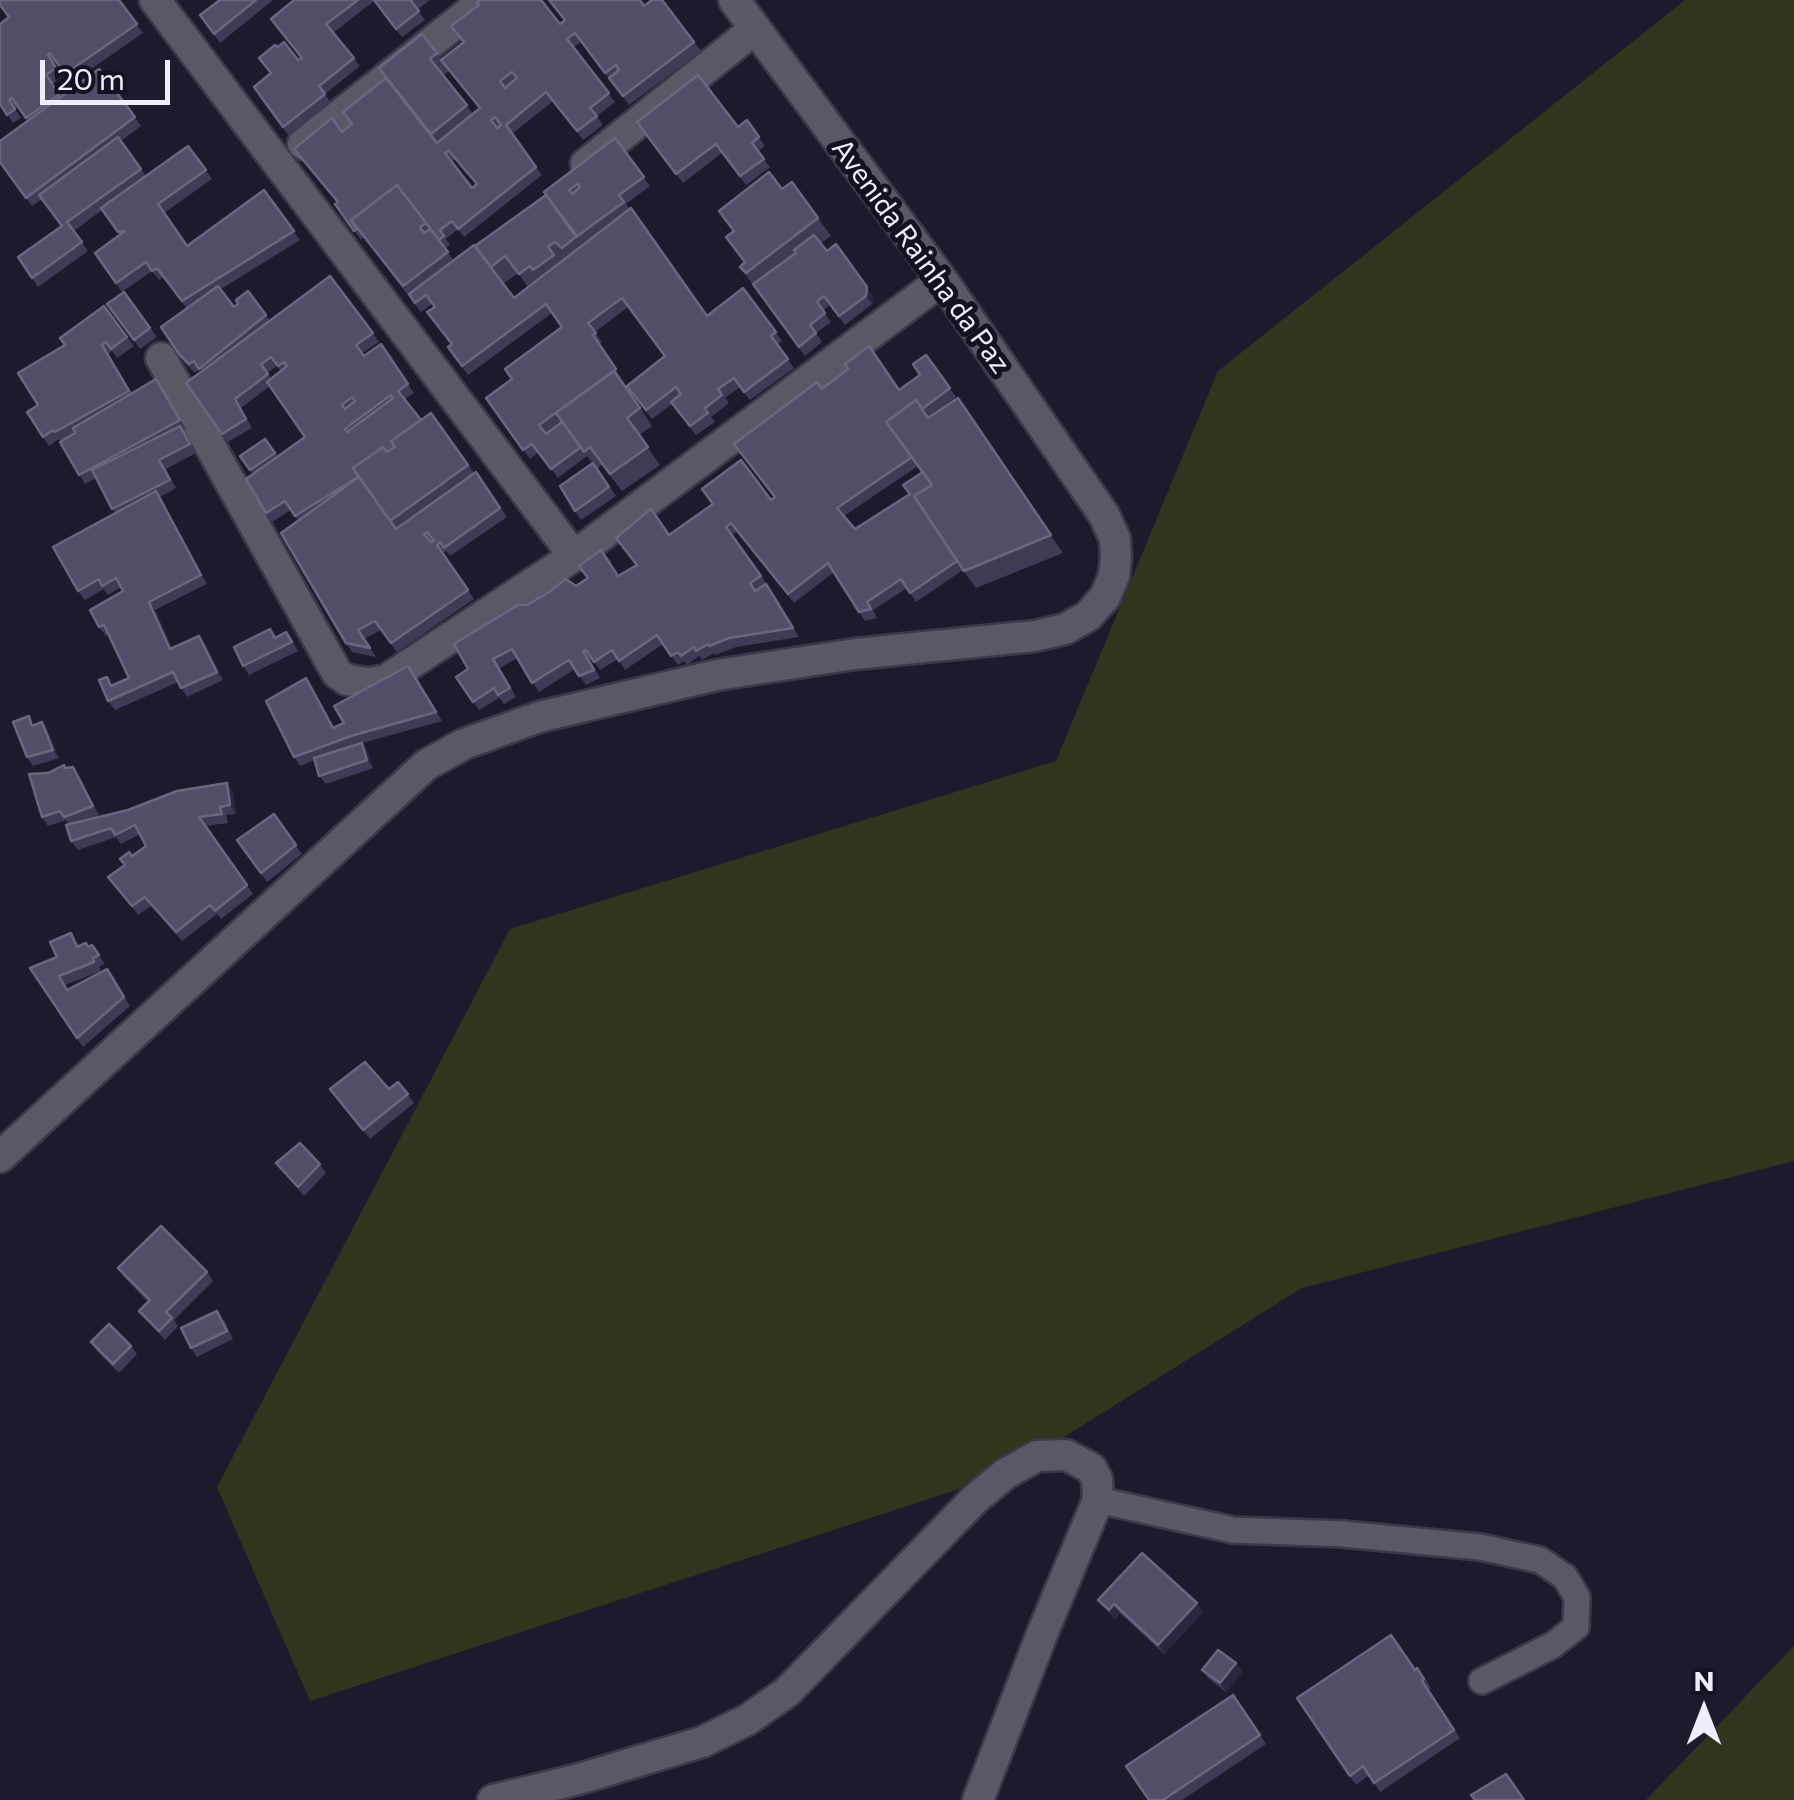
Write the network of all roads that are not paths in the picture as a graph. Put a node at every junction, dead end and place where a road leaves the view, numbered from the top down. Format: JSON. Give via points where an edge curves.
{"nodes":[{"id":1,"x":155,"y":0,"type":"edge"},
{"id":2,"x":485,"y":0,"type":"edge"},
{"id":3,"x":734,"y":0,"type":"edge"},
{"id":4,"x":755,"y":29,"type":"junction"},
{"id":5,"x":278,"y":163,"type":"junction"},
{"id":6,"x":560,"y":185,"type":"edge"},
{"id":7,"x":942,"y":280,"type":"junction"},
{"id":8,"x":162,"y":358,"type":"dead end"},
{"id":9,"x":574,"y":556,"type":"junction"},
{"id":10,"x":0,"y":1157,"type":"edge"},
{"id":11,"x":1098,"y":1500,"type":"junction"},
{"id":12,"x":1482,"y":1681,"type":"dead end"},
{"id":13,"x":493,"y":1800,"type":"edge"},
{"id":14,"x":978,"y":1800,"type":"edge"}],
"edges":[{"from":1,"to":5,"type":"street"},
{"from":2,"to":5,"type":"street"},
{"from":3,"to":4,"type":"street","name":"Avenida Rainha da Paz"},
{"from":4,"to":6,"type":"street"},
{"from":4,"to":7,"type":"street","name":"Avenida Rainha da Paz"},
{"from":5,"to":9,"type":"street"},
{"from":7,"to":9,"type":"street"},
{"from":7,"to":10,"type":"street","name":"Avenida Rainha da Paz","via":[[1115,539],[1114,576],[1088,616],[1034,636],[718,675],[539,716],[464,744],[426,765]]},
{"from":8,"to":9,"type":"street","via":[[347,680],[386,680]]},
{"from":11,"to":12,"type":"lane","via":[[1233,1530],[1461,1545],[1540,1560],[1565,1577],[1577,1597],[1576,1626]]},
{"from":11,"to":13,"type":"street","via":[[1098,1479],[1077,1458],[1053,1453],[1020,1463],[974,1499],[786,1692],[747,1720],[702,1742]]},
{"from":11,"to":14,"type":"street"}]}
